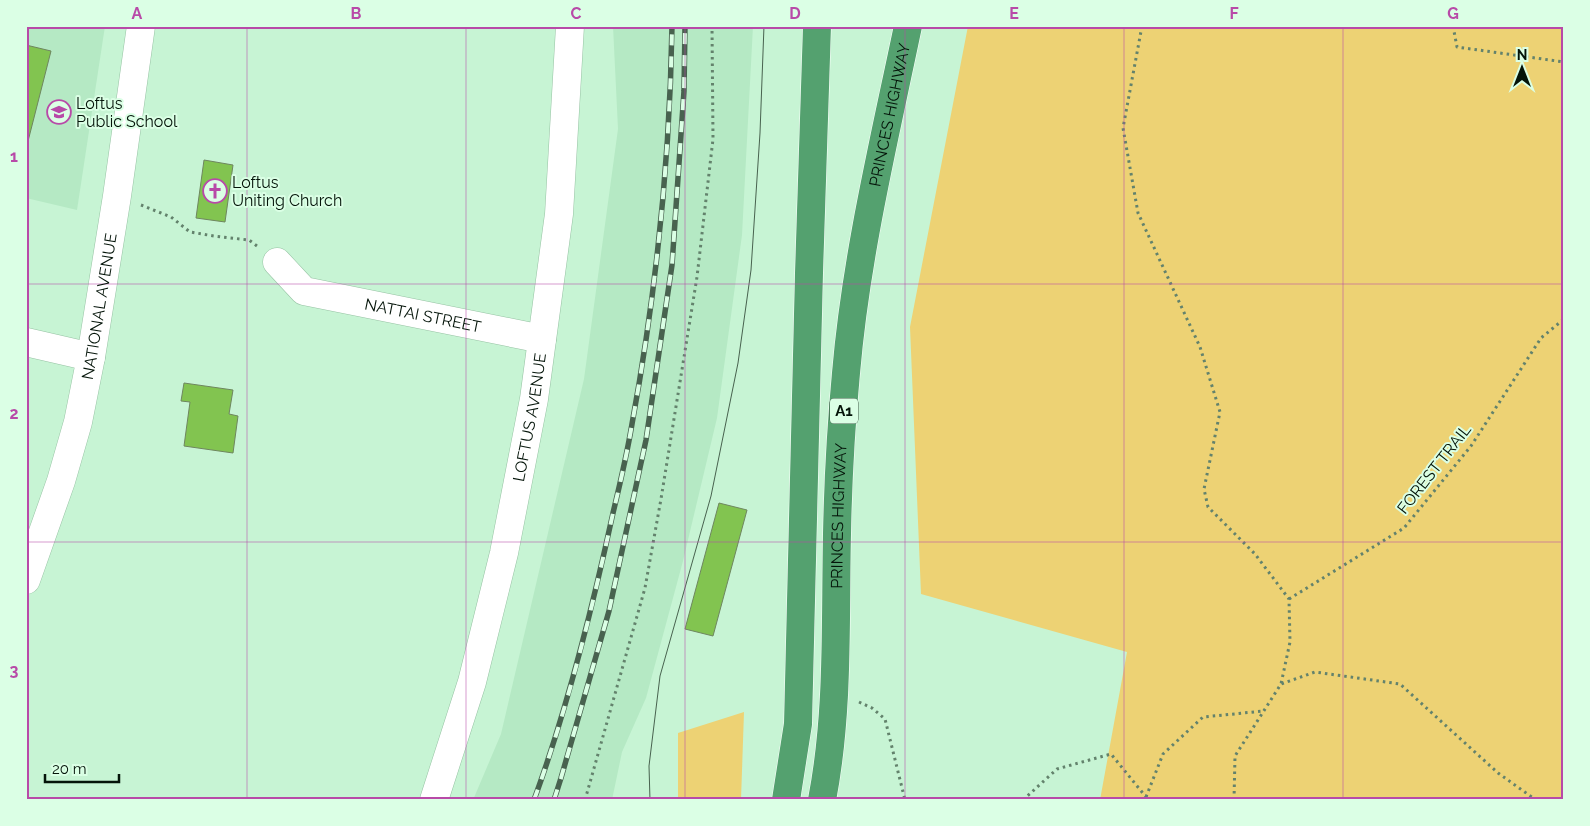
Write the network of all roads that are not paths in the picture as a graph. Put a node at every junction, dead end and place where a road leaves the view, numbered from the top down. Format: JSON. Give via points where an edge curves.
{"nodes":[{"id":1,"x":141,"y":26,"type":"edge"},
{"id":2,"x":570,"y":26,"type":"edge"},
{"id":3,"x":817,"y":26,"type":"edge"},
{"id":4,"x":890,"y":26,"type":"edge"},
{"id":5,"x":908,"y":26,"type":"edge"},
{"id":6,"x":874,"y":191,"type":"junction"},
{"id":7,"x":277,"y":262,"type":"road end"},
{"id":8,"x":542,"y":340,"type":"junction"},
{"id":9,"x":26,"y":342,"type":"edge"},
{"id":10,"x":91,"y":357,"type":"junction"},
{"id":11,"x":26,"y":580,"type":"edge"},
{"id":12,"x":434,"y":800,"type":"edge"},
{"id":13,"x":786,"y":800,"type":"edge"},
{"id":14,"x":822,"y":800,"type":"edge"}],
"edges":[{"from":1,"to":10,"type":"street","name":"NATIONAL AVENUE"},
{"from":2,"to":8,"type":"street","name":"LOFTUS AVENUE","via":[[559,214]]},
{"from":3,"to":13,"type":"highway","via":[[798,724]]},
{"from":4,"to":6,"type":"highway"},
{"from":5,"to":6,"type":"highway","name":"PRINCES HIGHWAY","number":"A1"},
{"from":6,"to":14,"type":"highway","name":"PRINCES HIGHWAY","number":"A1","via":[[858,278],[846,373],[837,533],[835,693]]},
{"from":7,"to":8,"type":"street","name":"NATTAI STREET","via":[[299,299]]},
{"from":8,"to":12,"type":"street","name":"LOFTUS AVENUE","via":[[504,553],[472,682]]},
{"from":9,"to":10,"type":"street"},
{"from":10,"to":11,"type":"street","name":"NATIONAL AVENUE","via":[[78,422],[61,481]]}]}
